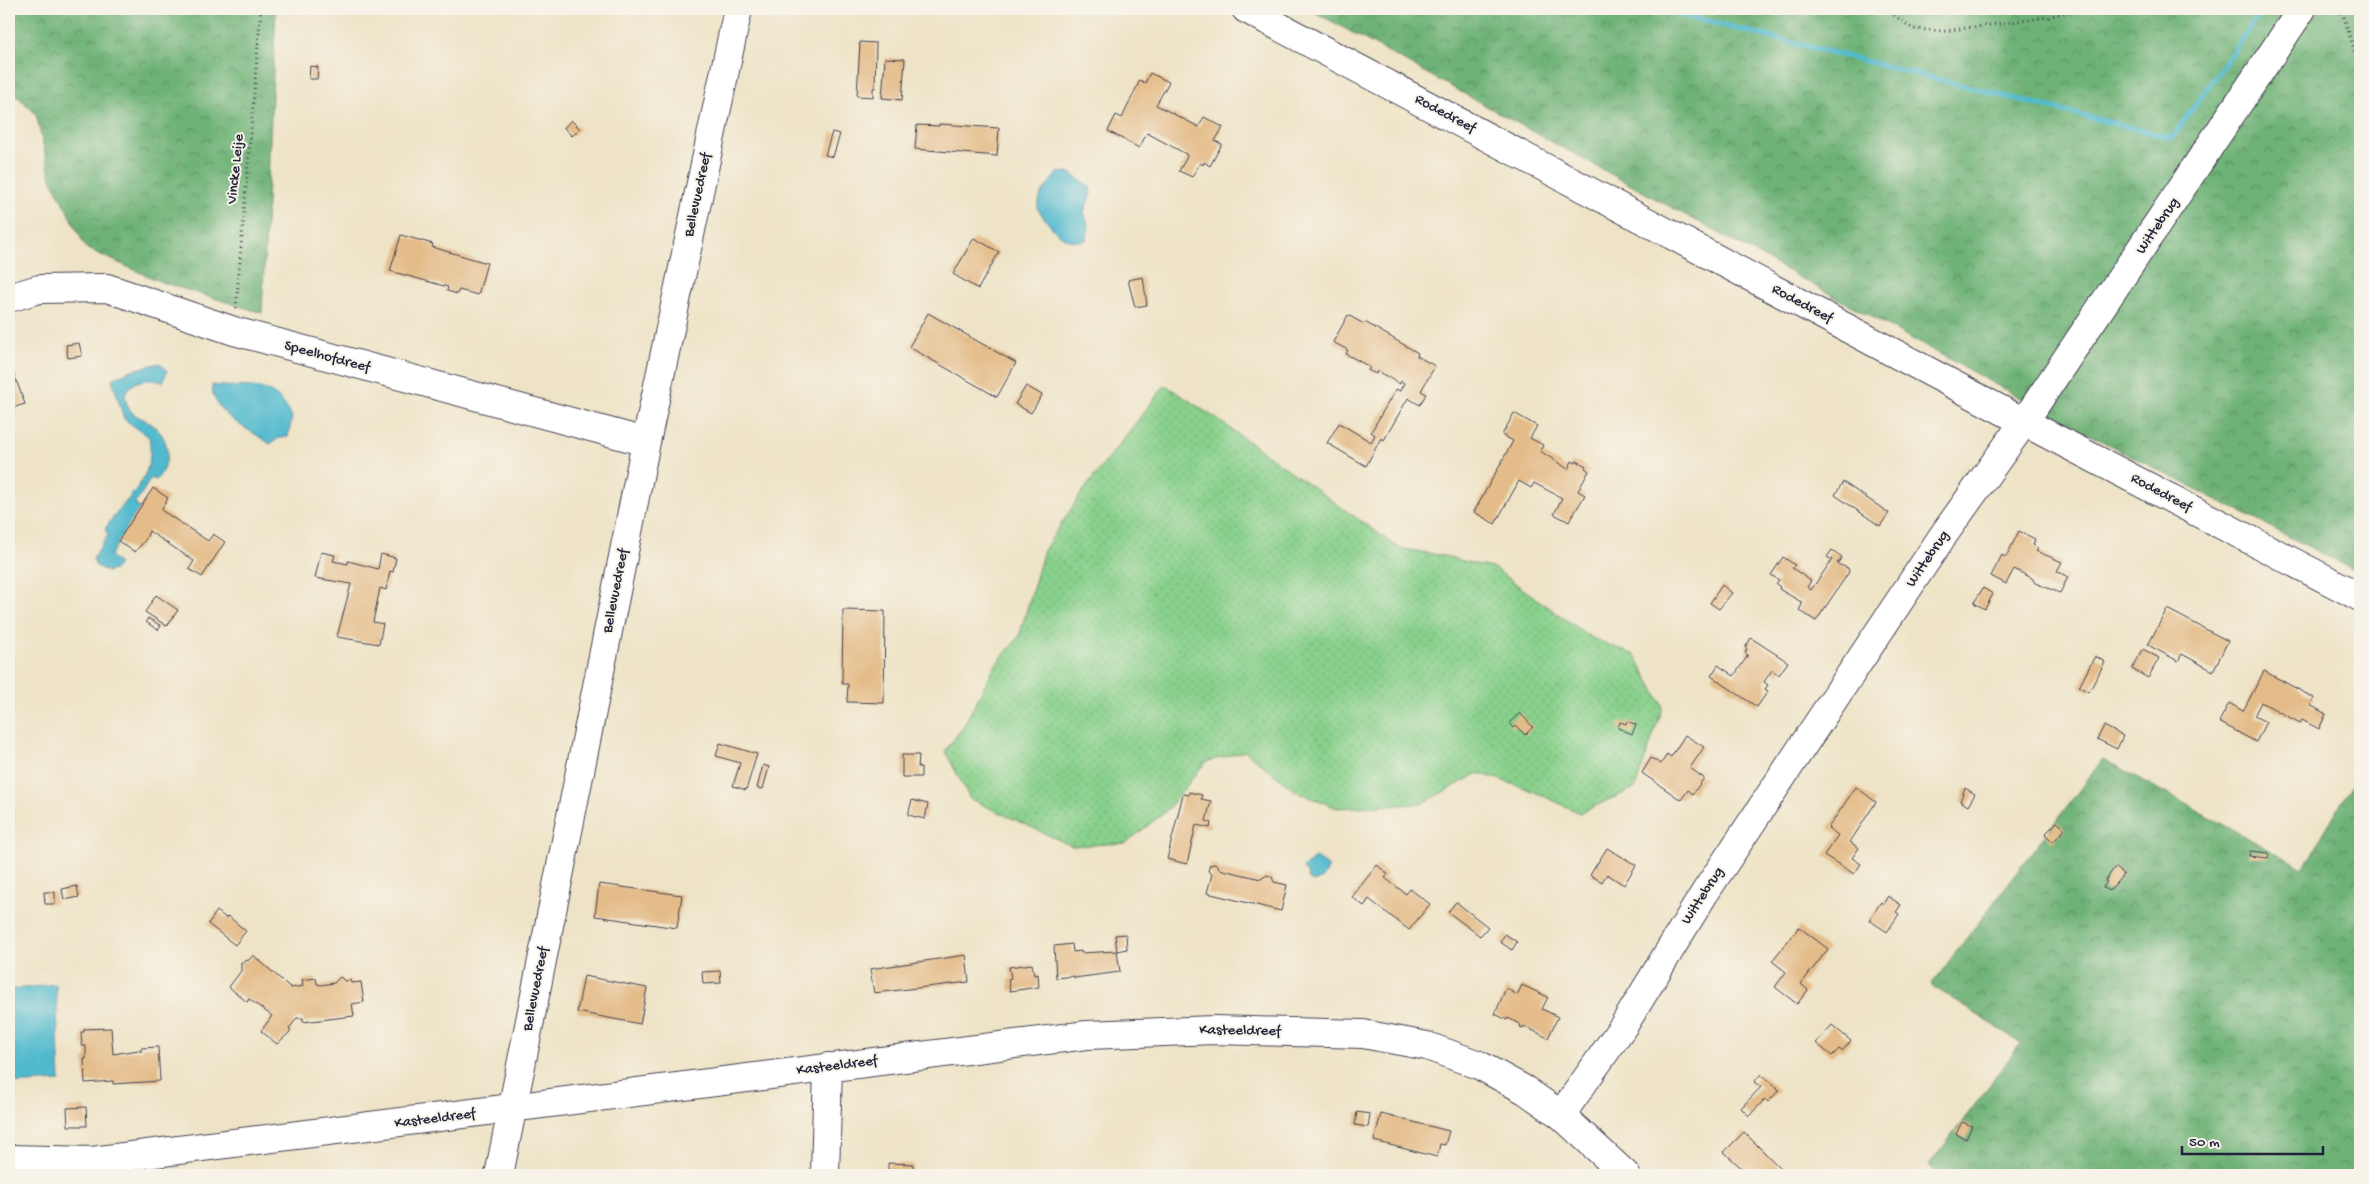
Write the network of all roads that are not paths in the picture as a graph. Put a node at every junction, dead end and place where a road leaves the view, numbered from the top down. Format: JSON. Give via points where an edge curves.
{"nodes":[{"id":1,"x":738,"y":9,"type":"edge"},
{"id":2,"x":1246,"y":9,"type":"edge"},
{"id":3,"x":2302,"y":9,"type":"edge"},
{"id":4,"x":9,"y":298,"type":"edge"},
{"id":5,"x":2024,"y":422,"type":"junction"},
{"id":6,"x":646,"y":442,"type":"junction"},
{"id":7,"x":2360,"y":597,"type":"edge"},
{"id":8,"x":828,"y":1066,"type":"junction"},
{"id":9,"x":512,"y":1109,"type":"junction"},
{"id":10,"x":1561,"y":1115,"type":"junction"},
{"id":11,"x":9,"y":1159,"type":"edge"},
{"id":12,"x":498,"y":1175,"type":"edge"},
{"id":13,"x":825,"y":1175,"type":"edge"},
{"id":14,"x":1626,"y":1175,"type":"edge"}],
"edges":[{"from":1,"to":6,"type":"street","name":"Bellevuedreef"},
{"from":2,"to":5,"type":"street","name":"Rodedreef"},
{"from":3,"to":5,"type":"street","name":"Wittebrug"},
{"from":4,"to":6,"type":"street","name":"Speelhofdreef","via":[[39,289],[107,288],[234,331]]},
{"from":5,"to":7,"type":"street","name":"Rodedreef"},
{"from":5,"to":10,"type":"street","name":"Wittebrug","via":[[1936,546],[1704,894],[1624,1025]]},
{"from":6,"to":9,"type":"street","name":"Bellevuedreef"},
{"from":8,"to":9,"type":"street","name":"Kasteeldreef"},
{"from":8,"to":10,"type":"street","name":"Kasteeldreef","via":[[1087,1035],[1214,1030],[1362,1034],[1427,1046],[1479,1065],[1525,1090]]},
{"from":8,"to":13,"type":"street"},
{"from":9,"to":11,"type":"street","name":"Kasteeldreef","via":[[92,1162]]},
{"from":9,"to":12,"type":"street","name":"Bellevuedreef"},
{"from":10,"to":14,"type":"street","name":"Kasteeldreef"}]}
